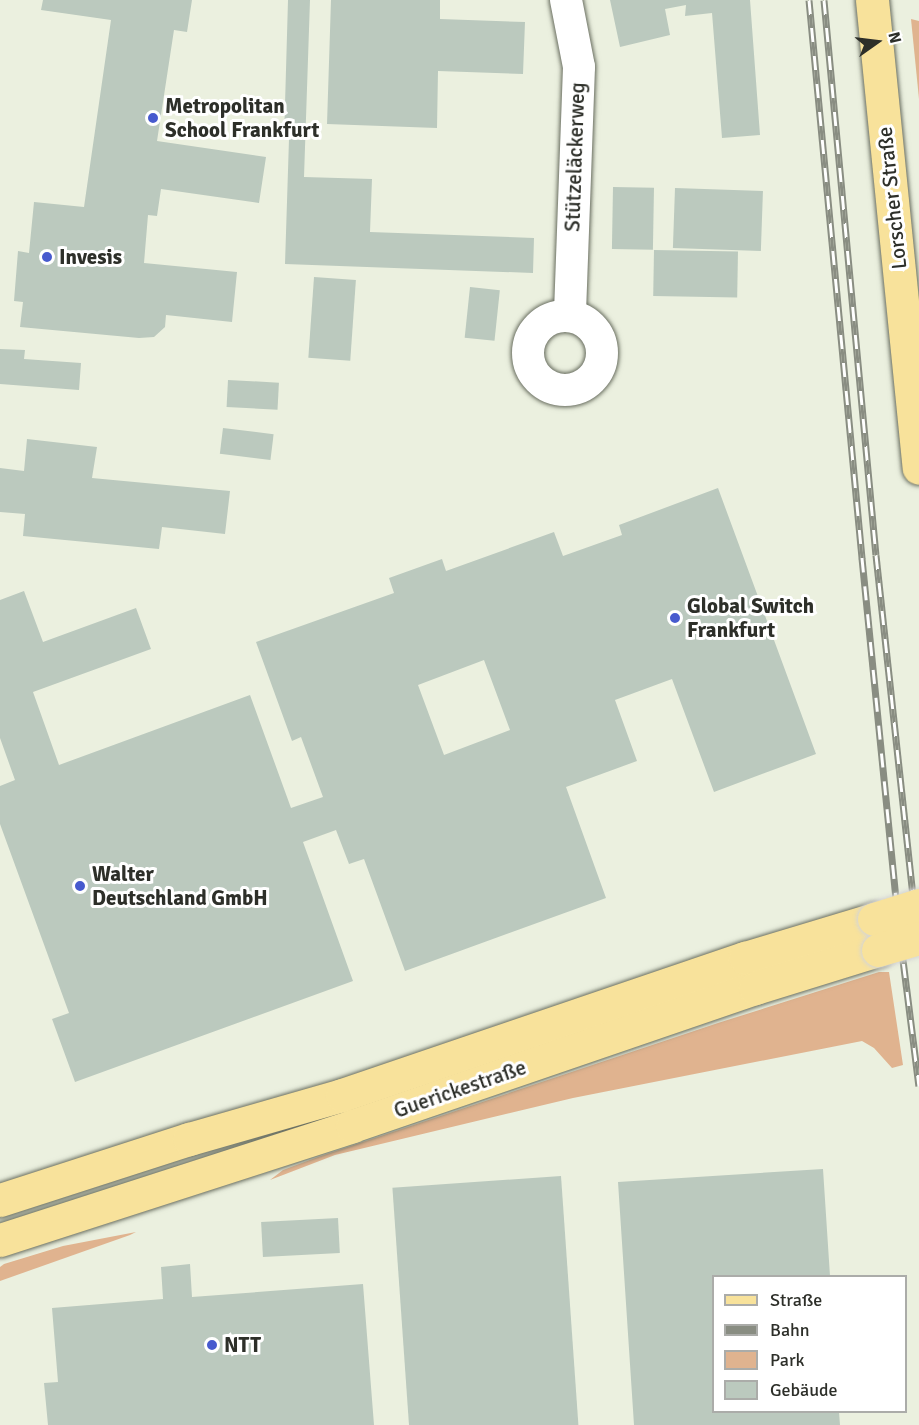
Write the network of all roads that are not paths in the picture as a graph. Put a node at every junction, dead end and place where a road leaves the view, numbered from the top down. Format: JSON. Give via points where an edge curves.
{"nodes":[{"id":1,"x":566,"y":0,"type":"edge"},
{"id":2,"x":872,"y":0,"type":"edge"},
{"id":3,"x":570,"y":316,"type":"junction"},
{"id":4,"x":919,"y":468,"type":"edge"},
{"id":5,"x":919,"y":905,"type":"edge"},
{"id":6,"x":876,"y":934,"type":"junction"},
{"id":7,"x":919,"y":938,"type":"edge"},
{"id":8,"x":7,"y":1193,"type":"edge"},
{"id":9,"x":0,"y":1240,"type":"edge"}],
"edges":[{"from":1,"to":3,"type":"street","name":"Stützeläckerweg","via":[[579,67]]},
{"from":2,"to":4,"type":"main road","name":"Lorscher Straße"},
{"from":3,"to":3,"type":"street","via":[[554,317],[533,332],[527,347],[530,368],[543,385],[560,391],[582,388],[598,373],[603,354],[600,338],[585,321]]},
{"from":5,"to":6,"type":"main road","name":"Guerickestraße","bridge":true},
{"from":6,"to":7,"type":"main road","name":"Guerickestraße","bridge":true},
{"from":6,"to":8,"type":"main road","name":"Guerickestraße","via":[[745,958],[342,1095]]},
{"from":6,"to":9,"type":"main road","name":"Guerickestraße","via":[[755,988]]}]}
